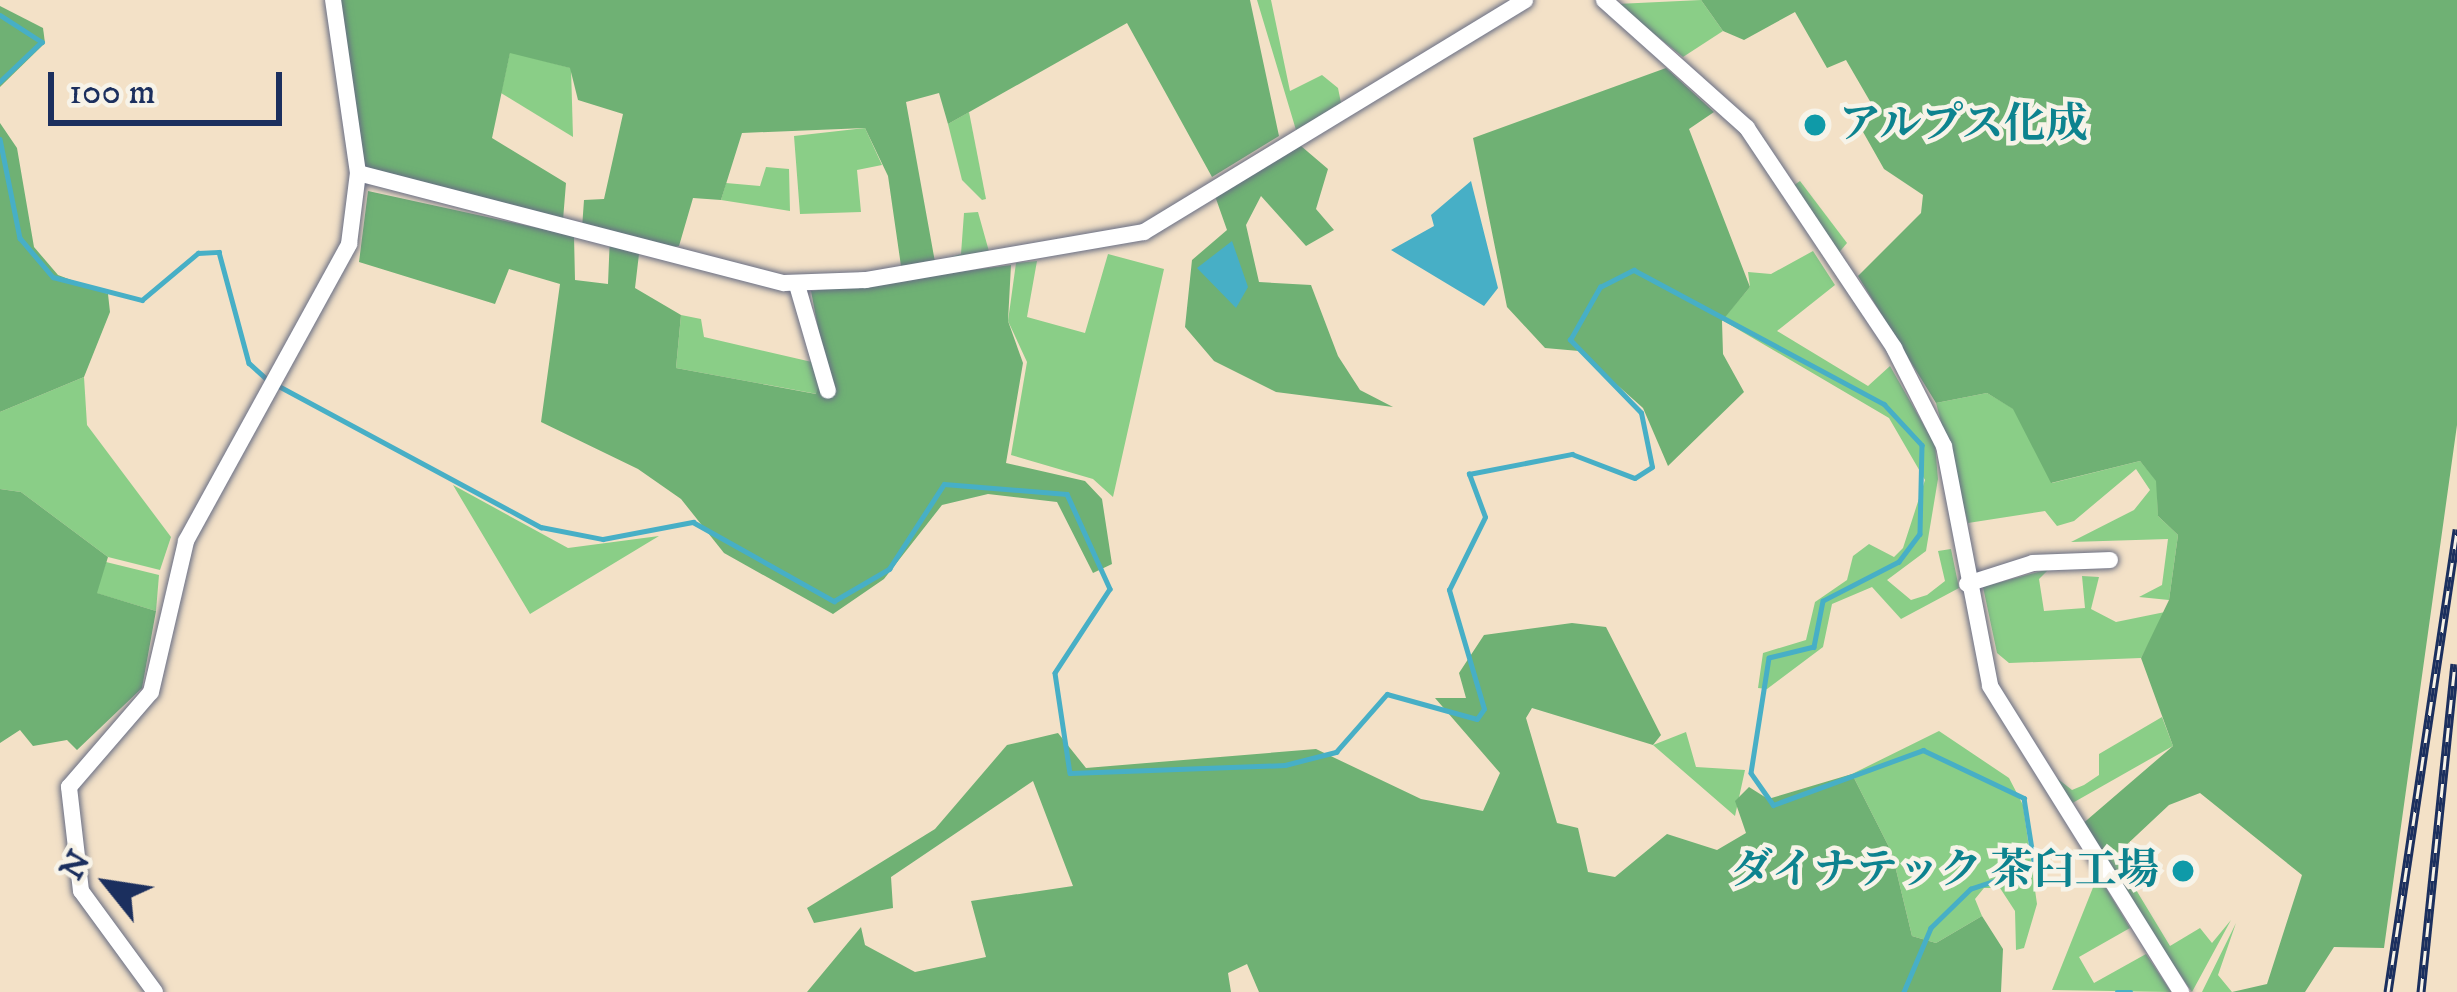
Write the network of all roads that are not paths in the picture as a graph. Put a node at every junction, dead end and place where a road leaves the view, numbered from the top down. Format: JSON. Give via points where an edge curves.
{"nodes":[{"id":1,"x":333,"y":0,"type":"edge"},
{"id":2,"x":1525,"y":0,"type":"edge"},
{"id":3,"x":1604,"y":0,"type":"edge"},
{"id":4,"x":358,"y":173,"type":"junction"},
{"id":5,"x":797,"y":286,"type":"junction"},
{"id":6,"x":828,"y":391,"type":"dead end"},
{"id":7,"x":2110,"y":560,"type":"dead end"},
{"id":8,"x":1967,"y":584,"type":"junction"},
{"id":9,"x":155,"y":992,"type":"edge"},
{"id":10,"x":2182,"y":992,"type":"edge"}],
"edges":[{"from":1,"to":4,"type":"street"},
{"from":2,"to":5,"type":"street","via":[[1125,239]]},
{"from":3,"to":8,"type":"street","via":[[1747,128],[1894,348],[1944,446]]},
{"from":4,"to":5,"type":"street"},
{"from":4,"to":9,"type":"street","via":[[339,270],[176,564],[151,692],[70,787],[81,891]]},
{"from":5,"to":6,"type":"street"},
{"from":7,"to":8,"type":"street","via":[[2033,563]]},
{"from":8,"to":10,"type":"street","via":[[1990,686]]}]}
